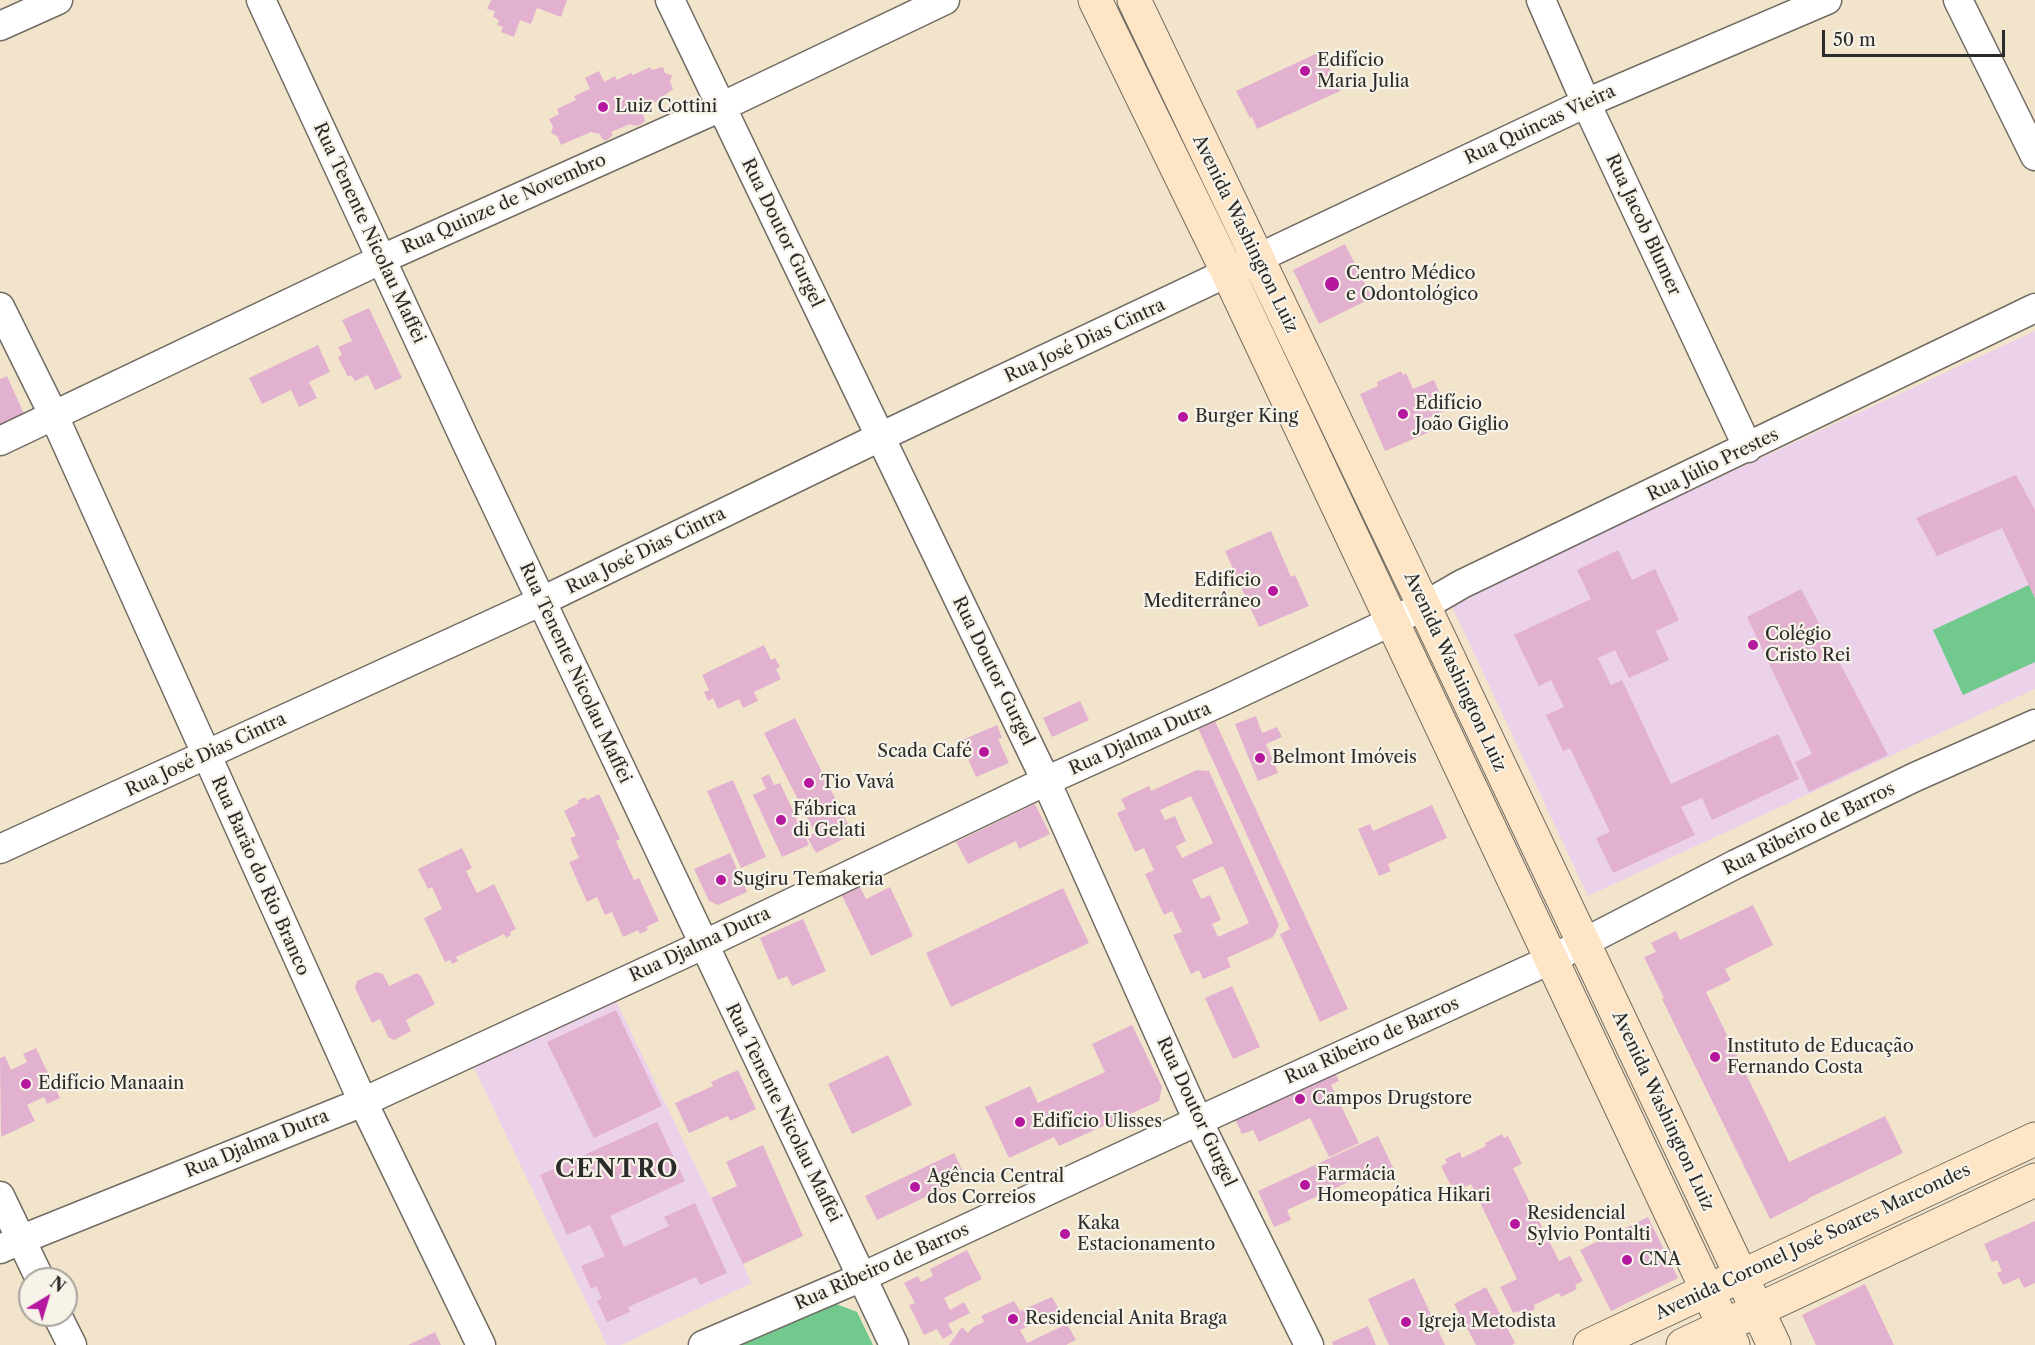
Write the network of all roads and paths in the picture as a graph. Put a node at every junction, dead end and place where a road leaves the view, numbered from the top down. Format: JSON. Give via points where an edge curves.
{"nodes":[{"id":1,"x":58,"y":0,"type":"edge"},
{"id":2,"x":261,"y":0,"type":"edge"},
{"id":3,"x":670,"y":0,"type":"edge"},
{"id":4,"x":945,"y":0,"type":"edge"},
{"id":5,"x":1095,"y":0,"type":"edge"},
{"id":6,"x":1134,"y":0,"type":"edge"},
{"id":7,"x":1541,"y":0,"type":"edge"},
{"id":8,"x":1827,"y":0,"type":"edge"},
{"id":9,"x":1958,"y":0,"type":"edge"},
{"id":10,"x":0,"y":26,"type":"edge"},
{"id":11,"x":1586,"y":102,"type":"junction"},
{"id":12,"x":721,"y":107,"type":"junction"},
{"id":13,"x":2035,"y":156,"type":"edge"},
{"id":14,"x":382,"y":259,"type":"junction"},
{"id":15,"x":1242,"y":266,"type":"junction"},
{"id":16,"x":0,"y":307,"type":"edge"},
{"id":17,"x":2035,"y":308,"type":"edge"},
{"id":18,"x":54,"y":416,"type":"junction"},
{"id":19,"x":880,"y":437,"type":"junction"},
{"id":20,"x":0,"y":441,"type":"edge"},
{"id":21,"x":1748,"y":448,"type":"junction"},
{"id":22,"x":542,"y":601,"type":"junction"},
{"id":23,"x":1424,"y":606,"type":"junction"},
{"id":24,"x":1391,"y":621,"type":"junction"},
{"id":25,"x":2035,"y":724,"type":"edge"},
{"id":26,"x":205,"y":755,"type":"junction"},
{"id":27,"x":1046,"y":781,"type":"junction"},
{"id":28,"x":0,"y":849,"type":"edge"},
{"id":29,"x":1583,"y":942,"type":"junction"},
{"id":30,"x":703,"y":945,"type":"junction"},
{"id":31,"x":1552,"y":959,"type":"junction"},
{"id":32,"x":363,"y":1102,"type":"junction"},
{"id":33,"x":1198,"y":1120,"type":"junction"},
{"id":34,"x":2035,"y":1139,"type":"edge"},
{"id":35,"x":2035,"y":1180,"type":"edge"},
{"id":36,"x":0,"y":1196,"type":"edge"},
{"id":37,"x":10,"y":1244,"type":"edge"},
{"id":38,"x":29,"y":1267,"type":"edge"},
{"id":39,"x":1742,"y":1276,"type":"junction"},
{"id":40,"x":862,"y":1278,"type":"junction"},
{"id":41,"x":1708,"y":1290,"type":"junction"},
{"id":42,"x":1758,"y":1311,"type":"junction"},
{"id":43,"x":63,"y":1327,"type":"edge"},
{"id":44,"x":1729,"y":1335,"type":"edge"},
{"id":45,"x":72,"y":1345,"type":"edge"},
{"id":46,"x":481,"y":1345,"type":"edge"},
{"id":47,"x":703,"y":1345,"type":"edge"},
{"id":48,"x":894,"y":1345,"type":"edge"},
{"id":49,"x":1309,"y":1345,"type":"edge"},
{"id":50,"x":1590,"y":1345,"type":"edge"},
{"id":51,"x":1683,"y":1345,"type":"edge"},
{"id":52,"x":1774,"y":1345,"type":"edge"}],
"edges":[{"from":1,"to":10,"type":"street"},
{"from":2,"to":14,"type":"street","name":"Rua Tenente Nicolau Maffei"},
{"from":3,"to":12,"type":"street","name":"Rua Doutor Gurgel"},
{"from":4,"to":12,"type":"street","name":"Rua Quinze de Novembro"},
{"from":5,"to":15,"type":"main road","name":"Avenida Washington Luiz"},
{"from":6,"to":15,"type":"main road","name":"Avenida Washington Luiz"},
{"from":7,"to":11,"type":"street","name":"Rua Jacob Blumer"},
{"from":8,"to":11,"type":"street","name":"Rua Quincas Vieira"},
{"from":9,"to":13,"type":"street"},
{"from":11,"to":15,"type":"street","name":"Rua Quincas Vieira"},
{"from":11,"to":21,"type":"street","name":"Rua Jacob Blumer"},
{"from":12,"to":14,"type":"street","name":"Rua Quinze de Novembro"},
{"from":12,"to":19,"type":"street","name":"Rua Doutor Gurgel"},
{"from":14,"to":18,"type":"street","name":"Rua Quinze de Novembro"},
{"from":14,"to":22,"type":"street","name":"Rua Tenente Nicolau Maffei"},
{"from":15,"to":19,"type":"street","name":"Rua José Dias Cintra"},
{"from":15,"to":23,"type":"main road","name":"Avenida Washington Luiz"},
{"from":15,"to":24,"type":"main road","name":"Avenida Washington Luiz"},
{"from":16,"to":18,"type":"street","name":"Rua Barão do Rio Branco"},
{"from":17,"to":21,"type":"street","name":"Rua Júlio Prestes"},
{"from":18,"to":20,"type":"street","name":"Rua Quinze de Novembro"},
{"from":18,"to":26,"type":"street","name":"Rua Barão do Rio Branco"},
{"from":19,"to":22,"type":"street","name":"Rua José Dias Cintra"},
{"from":19,"to":27,"type":"street","name":"Rua Doutor Gurgel"},
{"from":21,"to":23,"type":"street","name":"Rua Júlio Prestes","via":[[1462,584]]},
{"from":22,"to":26,"type":"street","name":"Rua José Dias Cintra"},
{"from":22,"to":30,"type":"street","name":"Rua Tenente Nicolau Maffei"},
{"from":23,"to":24,"type":"street","name":"Rua Júlio Prestes"},
{"from":23,"to":29,"type":"main road","name":"Avenida Washington Luiz"},
{"from":24,"to":27,"type":"street","name":"Rua Djalma Dutra"},
{"from":24,"to":31,"type":"main road","name":"Avenida Washington Luiz"},
{"from":25,"to":29,"type":"street","name":"Rua Ribeiro de Barros","via":[[1915,777]]},
{"from":26,"to":28,"type":"street","name":"Rua José Dias Cintra"},
{"from":26,"to":32,"type":"street","name":"Rua Barão do Rio Branco"},
{"from":27,"to":30,"type":"street","name":"Rua Djalma Dutra"},
{"from":27,"to":33,"type":"street","name":"Rua Doutor Gurgel"},
{"from":29,"to":31,"type":"street","name":"Rua Ribeiro de Barros"},
{"from":29,"to":39,"type":"main road","name":"Avenida Washington Luiz"},
{"from":30,"to":32,"type":"street","name":"Rua Djalma Dutra"},
{"from":30,"to":40,"type":"street","name":"Rua Tenente Nicolau Maffei"},
{"from":31,"to":33,"type":"street","name":"Rua Ribeiro de Barros"},
{"from":31,"to":41,"type":"main road","name":"Avenida Washington Luiz"},
{"from":32,"to":37,"type":"street","name":"Rua Djalma Dutra"},
{"from":32,"to":46,"type":"street","name":"Rua Barão do Rio Branco"},
{"from":33,"to":40,"type":"street","name":"Rua Ribeiro de Barros"},
{"from":33,"to":49,"type":"street","name":"Rua Doutor Gurgel"},
{"from":34,"to":39,"type":"main road","name":"Avenida Coronel José Soares Marcondes"},
{"from":35,"to":42,"type":"main road"},
{"from":36,"to":37,"type":"street"},
{"from":37,"to":38,"type":"street"},
{"from":39,"to":41,"type":"main road","name":"Avenida Coronel José Soares Marcondes"},
{"from":39,"to":42,"type":"main road","name":"Avenida Washington Luiz"},
{"from":40,"to":47,"type":"street","name":"Rua Ribeiro de Barros"},
{"from":40,"to":48,"type":"street","name":"Rua Tenente Nicolau Maffei"},
{"from":41,"to":44,"type":"main road","name":"Avenida Washington Luiz"},
{"from":41,"to":50,"type":"main road","name":"Avenida Coronel José Soares Marcondes"},
{"from":42,"to":44,"type":"main road"},
{"from":42,"to":52,"type":"main road","name":"Avenida Washington Luiz"},
{"from":43,"to":45,"type":"street"},
{"from":44,"to":51,"type":"main road"}]}
